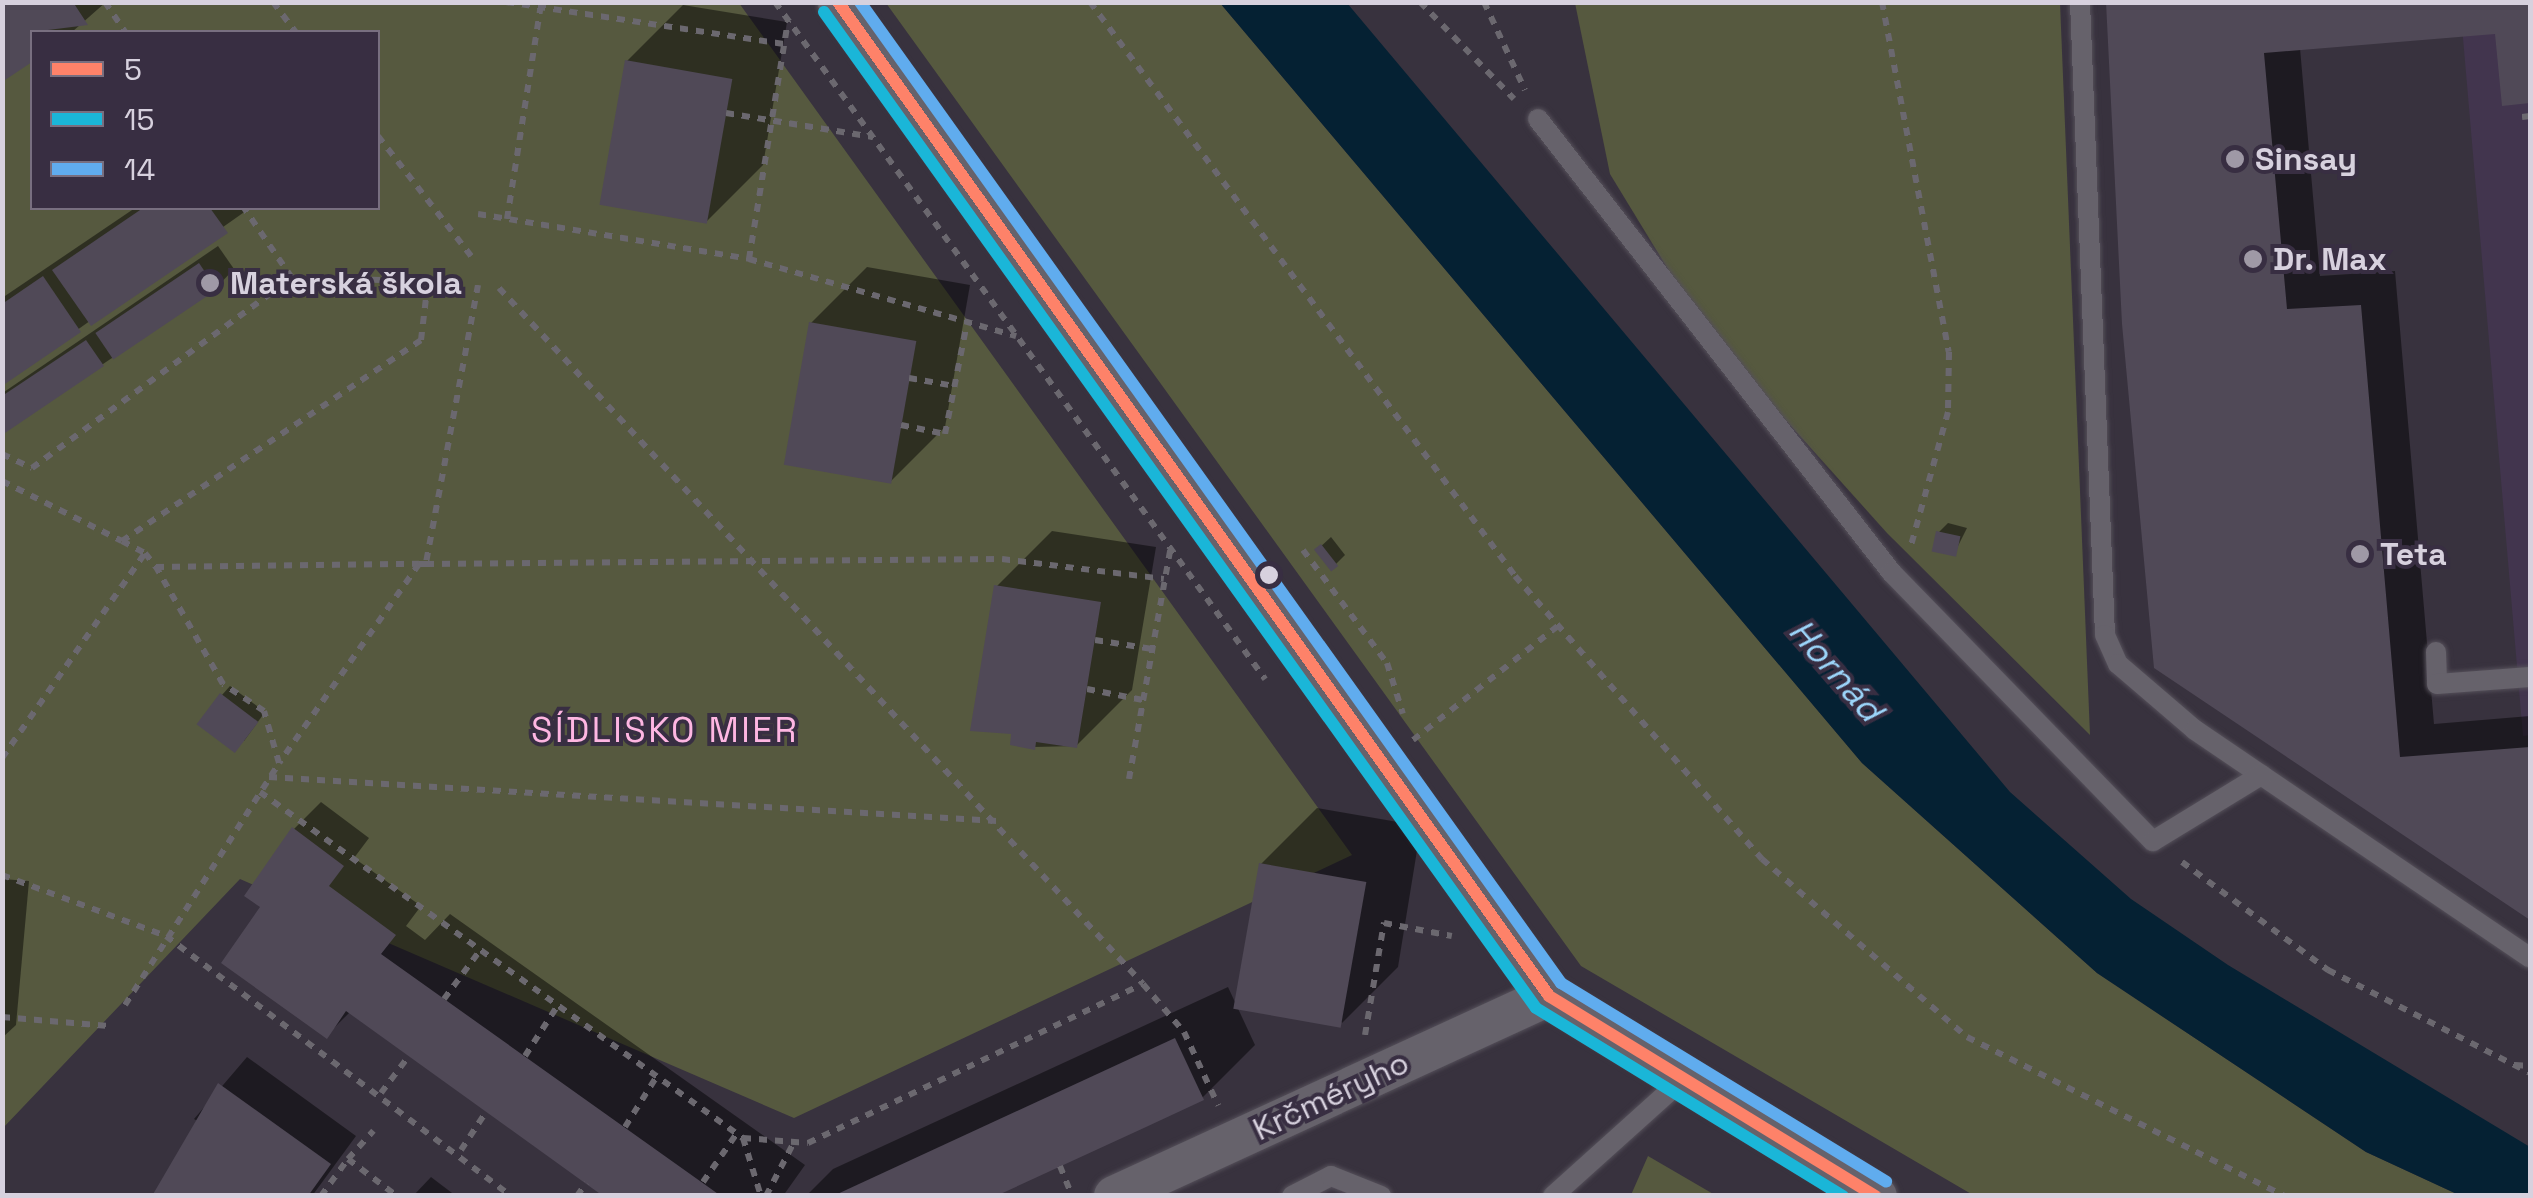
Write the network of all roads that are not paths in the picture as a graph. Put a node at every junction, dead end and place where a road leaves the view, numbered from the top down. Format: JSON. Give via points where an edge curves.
{"nodes":[{"id":1,"x":838,"y":2,"type":"edge"},
{"id":2,"x":2080,"y":2,"type":"edge"},
{"id":3,"x":1538,"y":118,"type":"road end"},
{"id":4,"x":2436,"y":652,"type":"dead end"},
{"id":5,"x":2530,"y":676,"type":"edge"},
{"id":6,"x":2260,"y":775,"type":"junction"},
{"id":7,"x":2530,"y":958,"type":"edge"},
{"id":8,"x":1548,"y":996,"type":"junction"},
{"id":9,"x":1685,"y":1077,"type":"junction"},
{"id":10,"x":1114,"y":1196,"type":"edge"},
{"id":11,"x":1292,"y":1196,"type":"edge"},
{"id":12,"x":1381,"y":1196,"type":"edge"},
{"id":13,"x":1553,"y":1196,"type":"edge"},
{"id":14,"x":1876,"y":1196,"type":"edge"}],
"edges":[{"from":1,"to":8,"type":"street","via":[[1397,752]]},
{"from":2,"to":6,"type":"lane","via":[[2105,635],[2138,686]]},
{"from":3,"to":6,"type":"lane","via":[[1892,574],[2153,841]]},
{"from":4,"to":5,"type":"lane","via":[[2437,684]]},
{"from":6,"to":7,"type":"lane"},
{"from":8,"to":9,"type":"street"},
{"from":8,"to":10,"type":"street","name":"Krčméryho"},
{"from":9,"to":13,"type":"lane"},
{"from":9,"to":14,"type":"street"},
{"from":11,"to":12,"type":"lane","via":[[1331,1176]]}]}
